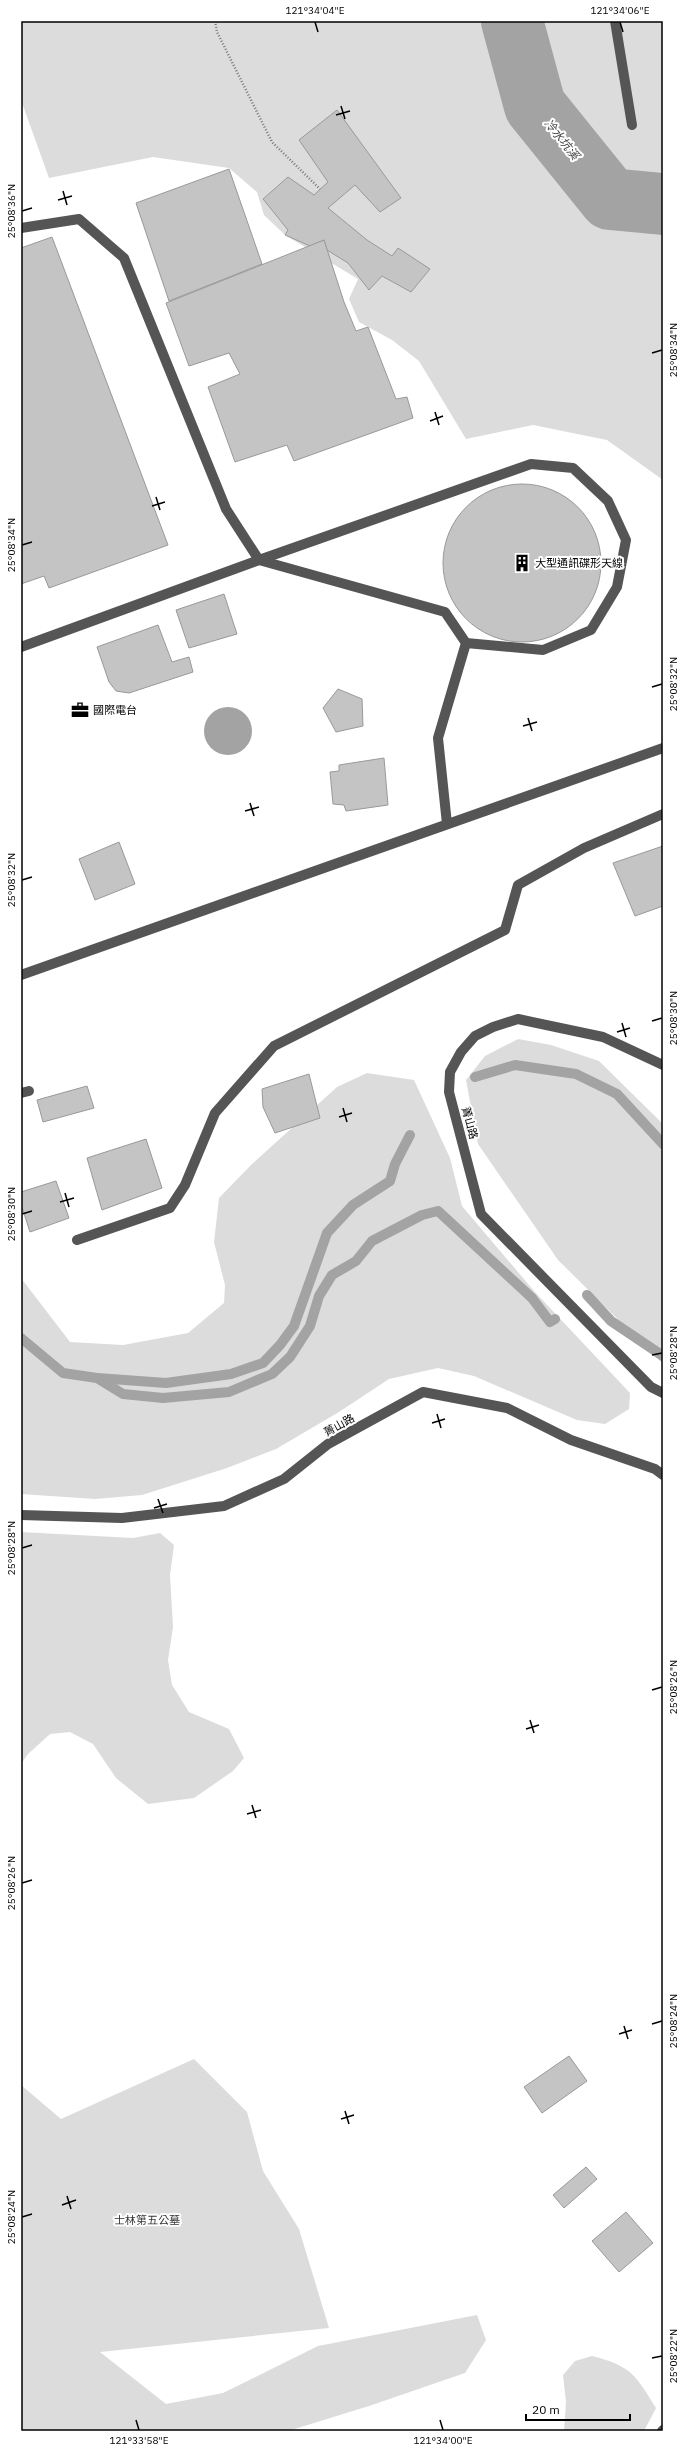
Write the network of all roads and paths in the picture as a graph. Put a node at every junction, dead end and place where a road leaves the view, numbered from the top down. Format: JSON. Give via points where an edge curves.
{"nodes":[{"id":1,"x":215,"y":21,"type":"edge"},
{"id":2,"x":615,"y":21,"type":"edge"},
{"id":3,"x":632,"y":125,"type":"dead end"},
{"id":4,"x":320,"y":189,"type":"dead end"},
{"id":5,"x":21,"y":228,"type":"edge"},
{"id":6,"x":259,"y":560,"type":"junction"},
{"id":7,"x":466,"y":643,"type":"junction"},
{"id":8,"x":21,"y":647,"type":"edge"},
{"id":9,"x":663,"y":748,"type":"edge"},
{"id":10,"x":663,"y":814,"type":"edge"},
{"id":11,"x":447,"y":824,"type":"junction"},
{"id":12,"x":21,"y":975,"type":"edge"},
{"id":13,"x":663,"y":1065,"type":"edge"},
{"id":14,"x":77,"y":1240,"type":"dead end"},
{"id":15,"x":663,"y":1393,"type":"edge"},
{"id":16,"x":663,"y":1475,"type":"edge"},
{"id":17,"x":21,"y":1515,"type":"edge"}],
"edges":[{"from":1,"to":4,"type":"path","via":[[217,32],[272,142]]},
{"from":2,"to":3,"type":"street"},
{"from":5,"to":6,"type":"street","via":[[79,219],[124,258],[226,509]]},
{"from":6,"to":7,"type":"street","via":[[446,612]]},
{"from":6,"to":7,"type":"street","via":[[531,464],[573,468],[608,501],[626,540],[616,587],[591,630],[543,650]]},
{"from":6,"to":8,"type":"street"},
{"from":7,"to":11,"type":"street","via":[[438,738]]},
{"from":9,"to":11,"type":"street"},
{"from":10,"to":14,"type":"street","via":[[584,848],[518,885],[505,930],[274,1046],[215,1113],[185,1185],[170,1208]]},
{"from":11,"to":12,"type":"street"},
{"from":13,"to":15,"type":"street","name":"菁山路","via":[[604,1037],[518,1020],[493,1027],[476,1036],[461,1052],[450,1072],[449,1092],[481,1214],[651,1387]]},
{"from":16,"to":17,"type":"street","name":"菁山路","via":[[655,1469],[571,1440],[507,1408],[423,1392],[328,1444],[284,1479],[224,1506],[122,1518]]}]}
